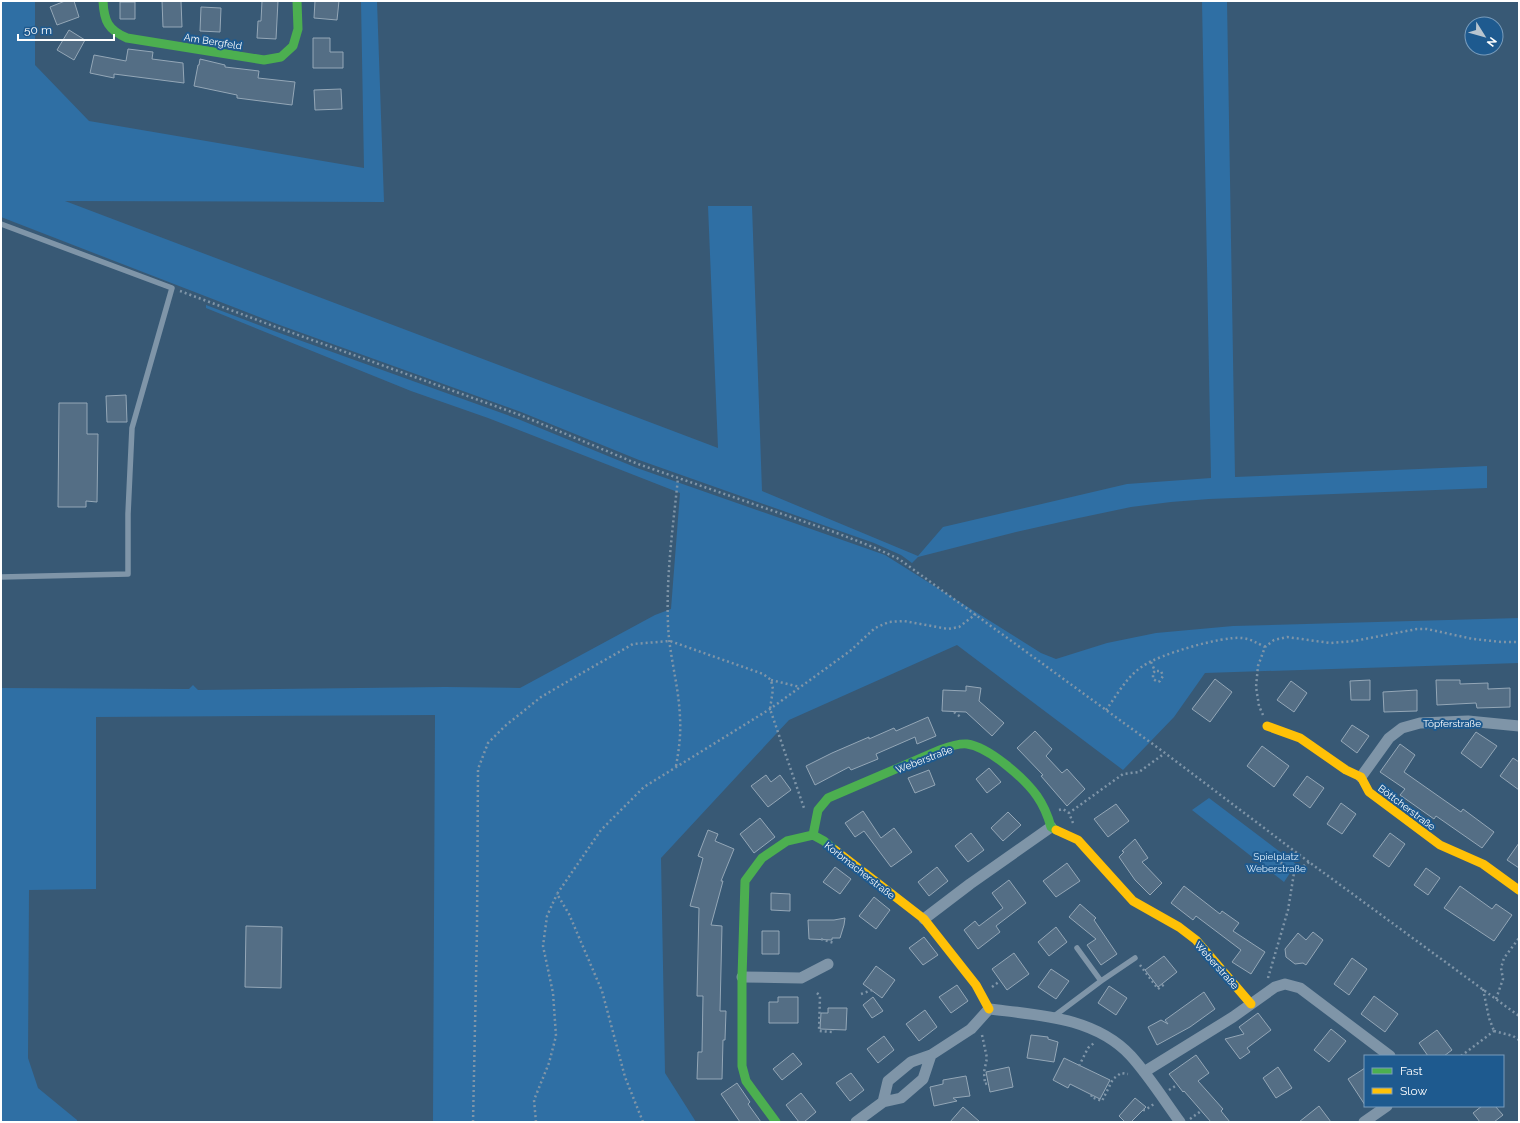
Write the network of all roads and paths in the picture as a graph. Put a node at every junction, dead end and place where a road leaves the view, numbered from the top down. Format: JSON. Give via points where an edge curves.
{"nodes":[{"id":1,"x":103,"y":1,"type":"edge"},
{"id":2,"x":297,"y":1,"type":"edge"},
{"id":3,"x":1,"y":224,"type":"edge"},
{"id":4,"x":172,"y":288,"type":"junction"},
{"id":5,"x":678,"y":478,"type":"junction"},
{"id":6,"x":1,"y":577,"type":"edge"},
{"id":7,"x":976,"y":614,"type":"junction"},
{"id":8,"x":670,"y":641,"type":"junction"},
{"id":9,"x":1519,"y":642,"type":"edge"},
{"id":10,"x":1265,"y":647,"type":"junction"},
{"id":11,"x":1151,"y":662,"type":"junction"},
{"id":12,"x":1155,"y":671,"type":"junction"},
{"id":13,"x":771,"y":680,"type":"junction"},
{"id":14,"x":800,"y":687,"type":"junction"},
{"id":15,"x":1259,"y":706,"type":"dead end"},
{"id":16,"x":770,"y":709,"type":"junction"},
{"id":17,"x":1106,"y":710,"type":"junction"},
{"id":18,"x":954,"y":712,"type":"dead end"},
{"id":19,"x":962,"y":718,"type":"dead end"},
{"id":20,"x":1267,"y":726,"type":"dead end"},
{"id":21,"x":1519,"y":726,"type":"edge"},
{"id":22,"x":1165,"y":753,"type":"junction"},
{"id":23,"x":676,"y":767,"type":"junction"},
{"id":24,"x":1361,"y":777,"type":"junction"},
{"id":25,"x":806,"y":814,"type":"dead end"},
{"id":26,"x":1050,"y":827,"type":"junction"},
{"id":27,"x":813,"y":836,"type":"junction"},
{"id":28,"x":1078,"y":840,"type":"junction"},
{"id":29,"x":1276,"y":861,"type":"dead end"},
{"id":30,"x":1310,"y":862,"type":"junction"},
{"id":31,"x":1294,"y":873,"type":"junction"},
{"id":32,"x":1519,"y":890,"type":"edge"},
{"id":33,"x":556,"y":894,"type":"junction"},
{"id":34,"x":924,"y":919,"type":"junction"},
{"id":35,"x":1519,"y":938,"type":"edge"},
{"id":36,"x":821,"y":939,"type":"dead end"},
{"id":37,"x":834,"y":943,"type":"dead end"},
{"id":38,"x":1077,"y":948,"type":"dead end"},
{"id":39,"x":1135,"y":958,"type":"joint"},
{"id":40,"x":828,"y":964,"type":"dead end"},
{"id":41,"x":742,"y":977,"type":"junction"},
{"id":42,"x":1101,"y":981,"type":"junction"},
{"id":43,"x":1166,"y":983,"type":"dead end"},
{"id":44,"x":1276,"y":987,"type":"junction"},
{"id":45,"x":1483,"y":989,"type":"junction"},
{"id":46,"x":872,"y":990,"type":"dead end"},
{"id":47,"x":817,"y":993,"type":"dead end"},
{"id":48,"x":861,"y":994,"type":"dead end"},
{"id":49,"x":1496,"y":999,"type":"junction"},
{"id":50,"x":1251,"y":1004,"type":"junction"},
{"id":51,"x":990,"y":1009,"type":"junction"},
{"id":52,"x":1519,"y":1016,"type":"edge"},
{"id":53,"x":1053,"y":1017,"type":"junction"},
{"id":54,"x":978,"y":1021,"type":"junction"},
{"id":55,"x":833,"y":1030,"type":"dead end"},
{"id":56,"x":1494,"y":1031,"type":"junction"},
{"id":57,"x":1519,"y":1040,"type":"edge"},
{"id":58,"x":1094,"y":1042,"type":"dead end"},
{"id":59,"x":931,"y":1055,"type":"junction"},
{"id":60,"x":1389,"y":1055,"type":"edge"},
{"id":61,"x":1462,"y":1055,"type":"edge"},
{"id":62,"x":1079,"y":1066,"type":"dead end"},
{"id":63,"x":1144,"y":1072,"type":"junction"},
{"id":64,"x":1128,"y":1074,"type":"dead end"},
{"id":65,"x":988,"y":1083,"type":"dead end"},
{"id":66,"x":1092,"y":1095,"type":"dead end"},
{"id":67,"x":883,"y":1102,"type":"junction"},
{"id":68,"x":1386,"y":1107,"type":"edge"},
{"id":69,"x":1201,"y":1110,"type":"dead end"},
{"id":70,"x":473,"y":1122,"type":"edge"},
{"id":71,"x":536,"y":1122,"type":"edge"},
{"id":72,"x":643,"y":1122,"type":"edge"},
{"id":73,"x":776,"y":1122,"type":"edge"},
{"id":74,"x":856,"y":1122,"type":"edge"},
{"id":75,"x":1180,"y":1122,"type":"edge"},
{"id":76,"x":1186,"y":1122,"type":"edge"},
{"id":77,"x":1364,"y":1122,"type":"edge"}],
"edges":[{"from":1,"to":2,"type":"street","name":"Am Bergfeld","via":[[107,24],[116,34],[127,38],[264,60],[281,58],[293,46],[298,29]]},
{"from":3,"to":4,"type":"lane"},
{"from":4,"to":5,"type":"path","via":[[520,415]]},
{"from":4,"to":6,"type":"lane","via":[[132,428],[128,574]]},
{"from":5,"to":7,"type":"path","via":[[886,552],[899,558]]},
{"from":5,"to":8,"type":"path","via":[[669,565]]},
{"from":7,"to":14,"type":"path","via":[[959,627],[948,629],[904,621],[888,622],[875,628],[850,651]]},
{"from":7,"to":17,"type":"path"},
{"from":8,"to":13,"type":"path","via":[[762,674]]},
{"from":8,"to":23,"type":"path","via":[[680,716]]},
{"from":8,"to":70,"type":"path","via":[[633,644],[589,668],[541,697],[488,743],[478,769],[478,930]]},
{"from":9,"to":10,"type":"path","via":[[1473,639],[1417,629],[1330,643],[1287,637],[1274,640]]},
{"from":10,"to":11,"type":"path","via":[[1242,638],[1218,640]]},
{"from":10,"to":15,"type":"path","via":[[1258,666],[1256,687]]},
{"from":11,"to":12,"type":"path"},
{"from":11,"to":17,"type":"path","via":[[1130,676]]},
{"from":12,"to":12,"type":"path","via":[[1153,679],[1160,681],[1164,676],[1161,671]]},
{"from":13,"to":14,"type":"path"},
{"from":13,"to":16,"type":"path","via":[[773,689]]},
{"from":14,"to":16,"type":"path"},
{"from":16,"to":23,"type":"path"},
{"from":16,"to":25,"type":"path"},
{"from":17,"to":22,"type":"path"},
{"from":18,"to":19,"type":"path"},
{"from":20,"to":24,"type":"street","via":[[1300,738],[1346,770]]},
{"from":21,"to":24,"type":"street","name":"Töpferstraße","via":[[1468,722],[1420,723],[1402,728],[1390,738]]},
{"from":22,"to":28,"type":"path","via":[[1139,772],[1123,774],[1070,813]]},
{"from":22,"to":30,"type":"path"},
{"from":23,"to":33,"type":"path","via":[[644,787],[601,830]]},
{"from":24,"to":32,"type":"street","name":"Böttcherstraße","via":[[1369,792],[1440,844],[1483,864]]},
{"from":26,"to":27,"type":"street","name":"Weberstraße","via":[[1047,812],[1040,798],[1021,778],[986,752],[964,744],[944,749],[828,798],[818,810]]},
{"from":26,"to":28,"type":"street","name":"Weberstraße"},
{"from":26,"to":34,"type":"street"},
{"from":27,"to":34,"type":"street","name":"Korbmacherstraße"},
{"from":27,"to":41,"type":"street","via":[[786,841],[762,858],[744,881]]},
{"from":28,"to":50,"type":"street","name":"Weberstraße","via":[[1133,901],[1179,927],[1196,940]]},
{"from":29,"to":31,"type":"path"},
{"from":30,"to":31,"type":"path"},
{"from":30,"to":45,"type":"path"},
{"from":31,"to":44,"type":"path","via":[[1288,910],[1268,979]]},
{"from":33,"to":71,"type":"path","via":[[547,916],[543,946],[553,994],[556,1036],[549,1063],[534,1100]]},
{"from":33,"to":72,"type":"path","via":[[569,914],[602,991],[625,1077]]},
{"from":34,"to":51,"type":"street","name":"Korbmacherstraße","via":[[976,985]]},
{"from":35,"to":49,"type":"path","via":[[1504,958],[1501,968],[1503,979]]},
{"from":36,"to":37,"type":"path"},
{"from":38,"to":42,"type":"lane"},
{"from":39,"to":42,"type":"lane"},
{"from":39,"to":43,"type":"path","via":[[1158,989]]},
{"from":40,"to":41,"type":"street","via":[[801,978]]},
{"from":41,"to":73,"type":"street","via":[[742,1066],[746,1081]]},
{"from":42,"to":53,"type":"lane"},
{"from":44,"to":50,"type":"street"},
{"from":44,"to":60,"type":"street","via":[[1285,984],[1300,988]]},
{"from":45,"to":49,"type":"path"},
{"from":45,"to":56,"type":"path"},
{"from":46,"to":48,"type":"path"},
{"from":47,"to":55,"type":"path","via":[[820,996],[819,1031]]},
{"from":49,"to":52,"type":"path"},
{"from":50,"to":63,"type":"street"},
{"from":51,"to":53,"type":"street"},
{"from":51,"to":54,"type":"street"},
{"from":53,"to":63,"type":"street","via":[[1108,1036],[1130,1055]]},
{"from":54,"to":59,"type":"street","via":[[971,1029]]},
{"from":54,"to":65,"type":"path","via":[[987,1058],[985,1084]]},
{"from":56,"to":57,"type":"path"},
{"from":56,"to":61,"type":"path"},
{"from":58,"to":62,"type":"path"},
{"from":59,"to":67,"type":"street","via":[[911,1062],[888,1081]]},
{"from":59,"to":67,"type":"street","via":[[923,1079],[901,1098]]},
{"from":63,"to":75,"type":"street"},
{"from":64,"to":66,"type":"path","via":[[1121,1073],[1113,1079],[1102,1101],[1091,1097]]},
{"from":67,"to":74,"type":"street"},
{"from":68,"to":77,"type":"street"},
{"from":69,"to":76,"type":"path"}]}
